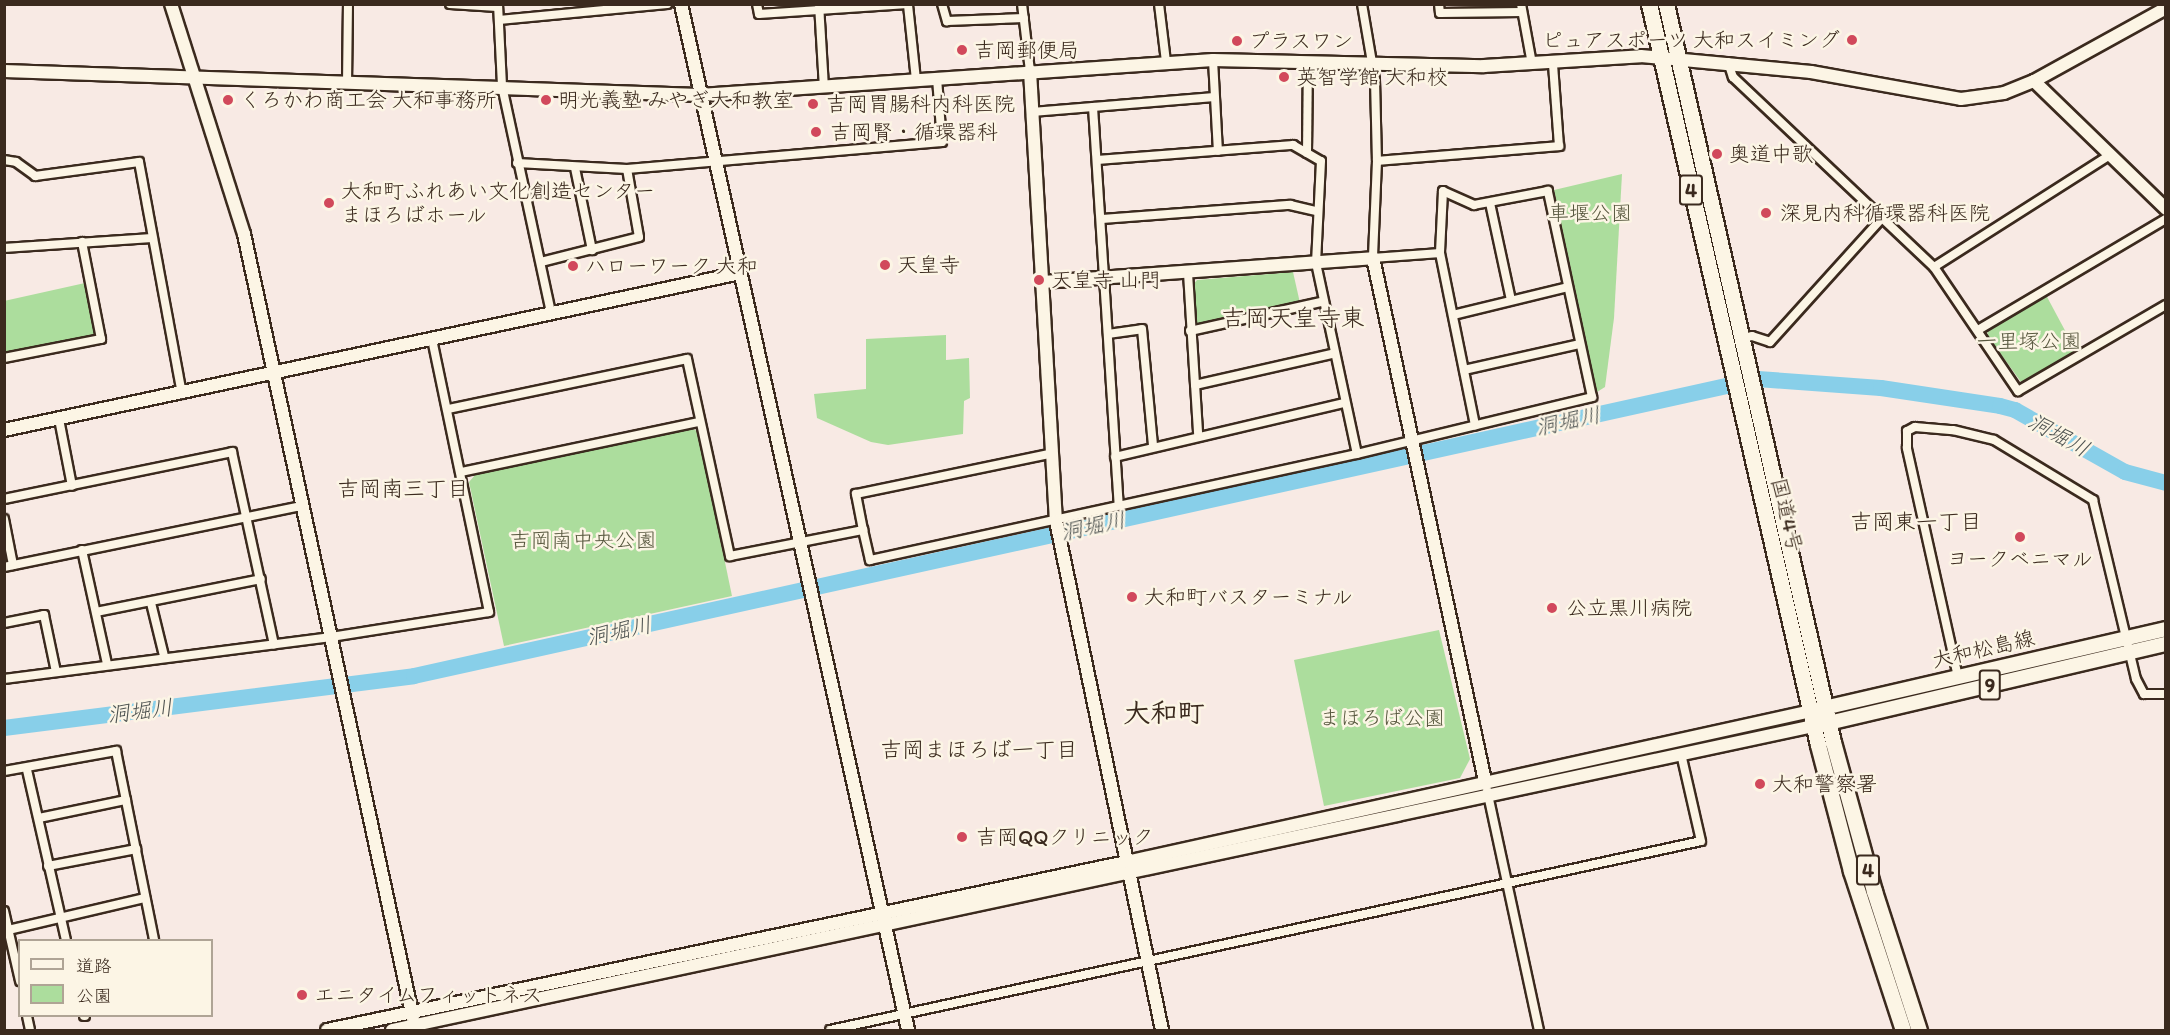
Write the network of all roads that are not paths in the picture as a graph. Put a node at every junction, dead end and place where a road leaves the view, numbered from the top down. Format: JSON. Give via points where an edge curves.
{"nodes":[{"id":1,"x":171,"y":4,"type":"edge"},
{"id":2,"x":348,"y":4,"type":"edge"},
{"id":3,"x":450,"y":4,"type":"edge"},
{"id":4,"x":667,"y":4,"type":"edge"},
{"id":5,"x":681,"y":4,"type":"edge"},
{"id":6,"x":757,"y":4,"type":"edge"},
{"id":7,"x":908,"y":4,"type":"edge"},
{"id":8,"x":942,"y":4,"type":"edge"},
{"id":9,"x":1022,"y":4,"type":"edge"},
{"id":10,"x":1159,"y":4,"type":"edge"},
{"id":11,"x":1362,"y":4,"type":"edge"},
{"id":12,"x":1439,"y":4,"type":"edge"},
{"id":13,"x":1649,"y":4,"type":"edge"},
{"id":14,"x":1666,"y":4,"type":"edge"},
{"id":15,"x":497,"y":6,"type":"edge"},
{"id":16,"x":819,"y":8,"type":"edge"},
{"id":17,"x":1522,"y":8,"type":"edge"},
{"id":18,"x":2166,"y":8,"type":"edge"},
{"id":19,"x":587,"y":9,"type":"edge"},
{"id":20,"x":1024,"y":18,"type":"junction"},
{"id":21,"x":499,"y":20,"type":"junction"},
{"id":22,"x":1660,"y":57,"type":"junction"},
{"id":23,"x":1678,"y":58,"type":"junction"},
{"id":24,"x":1213,"y":60,"type":"junction"},
{"id":25,"x":1166,"y":62,"type":"junction"},
{"id":26,"x":1728,"y":62,"type":"junction"},
{"id":27,"x":1308,"y":63,"type":"junction"},
{"id":28,"x":1372,"y":64,"type":"junction"},
{"id":29,"x":1532,"y":64,"type":"junction"},
{"id":30,"x":1553,"y":64,"type":"junction"},
{"id":31,"x":4,"y":71,"type":"edge"},
{"id":32,"x":1029,"y":71,"type":"junction"},
{"id":33,"x":193,"y":77,"type":"junction"},
{"id":34,"x":937,"y":79,"type":"junction"},
{"id":35,"x":916,"y":80,"type":"junction"},
{"id":36,"x":2034,"y":81,"type":"junction"},
{"id":37,"x":347,"y":84,"type":"junction"},
{"id":38,"x":502,"y":86,"type":"junction"},
{"id":39,"x":824,"y":87,"type":"junction"},
{"id":40,"x":700,"y":95,"type":"junction"},
{"id":41,"x":1214,"y":97,"type":"junction"},
{"id":42,"x":1094,"y":107,"type":"junction"},
{"id":43,"x":1032,"y":112,"type":"junction"},
{"id":44,"x":1218,"y":151,"type":"junction"},
{"id":45,"x":1307,"y":153,"type":"junction"},
{"id":46,"x":2108,"y":156,"type":"junction"},
{"id":47,"x":4,"y":160,"type":"edge"},
{"id":48,"x":716,"y":160,"type":"junction"},
{"id":49,"x":1097,"y":160,"type":"junction"},
{"id":50,"x":1377,"y":161,"type":"junction"},
{"id":51,"x":517,"y":163,"type":"junction"},
{"id":52,"x":575,"y":168,"type":"junction"},
{"id":53,"x":627,"y":169,"type":"junction"},
{"id":54,"x":1490,"y":203,"type":"junction"},
{"id":55,"x":2166,"y":209,"type":"edge"},
{"id":56,"x":1317,"y":211,"type":"junction"},
{"id":57,"x":1882,"y":218,"type":"junction"},
{"id":58,"x":1102,"y":219,"type":"junction"},
{"id":59,"x":2166,"y":219,"type":"edge"},
{"id":60,"x":152,"y":238,"type":"junction"},
{"id":61,"x":82,"y":242,"type":"junction"},
{"id":62,"x":4,"y":248,"type":"edge"},
{"id":63,"x":592,"y":250,"type":"junction"},
{"id":64,"x":1440,"y":253,"type":"junction"},
{"id":65,"x":1372,"y":258,"type":"junction"},
{"id":66,"x":541,"y":262,"type":"junction"},
{"id":67,"x":1316,"y":263,"type":"junction"},
{"id":68,"x":1934,"y":267,"type":"junction"},
{"id":69,"x":740,"y":273,"type":"junction"},
{"id":70,"x":1188,"y":273,"type":"junction"},
{"id":71,"x":1105,"y":278,"type":"junction"},
{"id":72,"x":1042,"y":282,"type":"junction"},
{"id":73,"x":1568,"y":287,"type":"junction"},
{"id":74,"x":1511,"y":300,"type":"junction"},
{"id":75,"x":1322,"y":302,"type":"junction"},
{"id":76,"x":2166,"y":305,"type":"edge"},
{"id":77,"x":551,"y":313,"type":"junction"},
{"id":78,"x":1453,"y":315,"type":"junction"},
{"id":79,"x":1978,"y":330,"type":"junction"},
{"id":80,"x":1190,"y":331,"type":"junction"},
{"id":81,"x":1108,"y":334,"type":"junction"},
{"id":82,"x":432,"y":338,"type":"junction"},
{"id":83,"x":1741,"y":338,"type":"junction"},
{"id":84,"x":1579,"y":344,"type":"junction"},
{"id":85,"x":1332,"y":354,"type":"junction"},
{"id":86,"x":4,"y":358,"type":"edge"},
{"id":87,"x":1464,"y":370,"type":"junction"},
{"id":88,"x":275,"y":373,"type":"junction"},
{"id":89,"x":1742,"y":375,"type":"junction"},
{"id":90,"x":1195,"y":385,"type":"junction"},
{"id":91,"x":182,"y":394,"type":"junction"},
{"id":92,"x":1344,"y":403,"type":"junction"},
{"id":93,"x":448,"y":409,"type":"junction"},
{"id":94,"x":59,"y":419,"type":"junction"},
{"id":95,"x":699,"y":422,"type":"junction"},
{"id":96,"x":1475,"y":424,"type":"junction"},
{"id":97,"x":4,"y":430,"type":"edge"},
{"id":98,"x":1198,"y":435,"type":"junction"},
{"id":99,"x":1411,"y":441,"type":"junction"},
{"id":100,"x":1153,"y":446,"type":"junction"},
{"id":101,"x":1050,"y":454,"type":"junction"},
{"id":102,"x":1357,"y":454,"type":"junction"},
{"id":103,"x":1114,"y":457,"type":"junction"},
{"id":104,"x":461,"y":472,"type":"junction"},
{"id":105,"x":72,"y":486,"type":"junction"},
{"id":106,"x":4,"y":499,"type":"edge"},
{"id":107,"x":303,"y":506,"type":"junction"},
{"id":108,"x":1119,"y":506,"type":"junction"},
{"id":109,"x":248,"y":516,"type":"junction"},
{"id":110,"x":4,"y":519,"type":"edge"},
{"id":111,"x":1058,"y":526,"type":"junction"},
{"id":112,"x":862,"y":530,"type":"junction"},
{"id":113,"x":801,"y":542,"type":"junction"},
{"id":114,"x":82,"y":550,"type":"junction"},
{"id":115,"x":9,"y":566,"type":"edge"},
{"id":116,"x":261,"y":579,"type":"junction"},
{"id":117,"x":151,"y":603,"type":"junction"},
{"id":118,"x":96,"y":612,"type":"junction"},
{"id":119,"x":4,"y":623,"type":"edge"},
{"id":120,"x":2166,"y":629,"type":"edge"},
{"id":121,"x":331,"y":637,"type":"junction"},
{"id":122,"x":2128,"y":638,"type":"junction"},
{"id":123,"x":274,"y":644,"type":"junction"},
{"id":124,"x":2166,"y":644,"type":"edge"},
{"id":125,"x":2131,"y":652,"type":"junction"},
{"id":126,"x":164,"y":656,"type":"junction"},
{"id":127,"x":107,"y":664,"type":"junction"},
{"id":128,"x":56,"y":672,"type":"junction"},
{"id":129,"x":1958,"y":677,"type":"junction"},
{"id":130,"x":4,"y":679,"type":"edge"},
{"id":131,"x":2166,"y":694,"type":"edge"},
{"id":132,"x":1820,"y":717,"type":"junction"},
{"id":133,"x":1681,"y":754,"type":"junction"},
{"id":134,"x":27,"y":770,"type":"junction"},
{"id":135,"x":4,"y":771,"type":"edge"},
{"id":136,"x":1485,"y":782,"type":"junction"},
{"id":137,"x":1488,"y":795,"type":"junction"},
{"id":138,"x":126,"y":800,"type":"junction"},
{"id":139,"x":39,"y":818,"type":"junction"},
{"id":140,"x":136,"y":849,"type":"junction"},
{"id":141,"x":48,"y":866,"type":"junction"},
{"id":142,"x":1127,"y":869,"type":"junction"},
{"id":143,"x":1508,"y":882,"type":"junction"},
{"id":144,"x":145,"y":898,"type":"junction"},
{"id":145,"x":4,"y":911,"type":"edge"},
{"id":146,"x":883,"y":914,"type":"junction"},
{"id":147,"x":60,"y":917,"type":"junction"},
{"id":148,"x":886,"y":926,"type":"junction"},
{"id":149,"x":7,"y":930,"type":"edge"},
{"id":150,"x":66,"y":939,"type":"edge"},
{"id":151,"x":154,"y":939,"type":"edge"},
{"id":152,"x":1148,"y":963,"type":"junction"},
{"id":153,"x":18,"y":973,"type":"edge"},
{"id":154,"x":412,"y":1012,"type":"junction"},
{"id":155,"x":904,"y":1014,"type":"junction"},
{"id":156,"x":415,"y":1028,"type":"edge"},
{"id":157,"x":327,"y":1030,"type":"edge"},
{"id":158,"x":392,"y":1030,"type":"edge"},
{"id":159,"x":830,"y":1030,"type":"edge"},
{"id":160,"x":908,"y":1030,"type":"edge"},
{"id":161,"x":1162,"y":1030,"type":"edge"},
{"id":162,"x":1539,"y":1030,"type":"edge"},
{"id":163,"x":1903,"y":1030,"type":"edge"},
{"id":164,"x":1919,"y":1030,"type":"edge"}],
"edges":[{"from":1,"to":33,"type":"street"},
{"from":2,"to":37,"type":"street"},
{"from":3,"to":15,"type":"street"},
{"from":4,"to":19,"type":"street"},
{"from":5,"to":40,"type":"street"},
{"from":6,"to":16,"type":"street","via":[[759,14]]},
{"from":7,"to":16,"type":"street"},
{"from":7,"to":35,"type":"street"},
{"from":8,"to":20,"type":"street","via":[[947,21]]},
{"from":9,"to":20,"type":"street"},
{"from":10,"to":25,"type":"street"},
{"from":11,"to":28,"type":"street"},
{"from":12,"to":17,"type":"street","via":[[1440,13]]},
{"from":13,"to":22,"type":"highway","name":"国道4号","number":"4"},
{"from":14,"to":23,"type":"highway","name":"国道4号","number":"4"},
{"from":15,"to":21,"type":"street"},
{"from":16,"to":39,"type":"street"},
{"from":17,"to":29,"type":"street"},
{"from":18,"to":36,"type":"street"},
{"from":19,"to":21,"type":"street"},
{"from":20,"to":32,"type":"street"},
{"from":21,"to":38,"type":"street"},
{"from":22,"to":23,"type":"street"},
{"from":22,"to":30,"type":"street"},
{"from":22,"to":89,"type":"highway","name":"国道4号","number":"4"},
{"from":23,"to":26,"type":"street"},
{"from":23,"to":83,"type":"highway","name":"国道4号","number":"4"},
{"from":24,"to":25,"type":"street"},
{"from":24,"to":27,"type":"street"},
{"from":24,"to":41,"type":"street"},
{"from":25,"to":32,"type":"street"},
{"from":26,"to":36,"type":"street","via":[[1962,99],[2004,93]]},
{"from":26,"to":57,"type":"street","via":[[1733,77]]},
{"from":27,"to":28,"type":"street"},
{"from":27,"to":45,"type":"street"},
{"from":28,"to":29,"type":"street"},
{"from":28,"to":50,"type":"street"},
{"from":29,"to":30,"type":"street"},
{"from":30,"to":50,"type":"street","via":[[1559,146]]},
{"from":31,"to":33,"type":"street"},
{"from":32,"to":34,"type":"street"},
{"from":32,"to":43,"type":"street"},
{"from":33,"to":37,"type":"street"},
{"from":33,"to":88,"type":"street","via":[[244,234]]},
{"from":34,"to":35,"type":"street"},
{"from":34,"to":48,"type":"street","via":[[942,142]]},
{"from":35,"to":39,"type":"street"},
{"from":36,"to":46,"type":"street"},
{"from":37,"to":38,"type":"street"},
{"from":38,"to":40,"type":"street"},
{"from":38,"to":51,"type":"street"},
{"from":39,"to":40,"type":"street"},
{"from":40,"to":48,"type":"street"},
{"from":41,"to":42,"type":"street"},
{"from":41,"to":44,"type":"street"},
{"from":42,"to":43,"type":"street"},
{"from":42,"to":49,"type":"street"},
{"from":43,"to":72,"type":"street"},
{"from":44,"to":45,"type":"street","via":[[1293,146]]},
{"from":44,"to":49,"type":"street"},
{"from":45,"to":56,"type":"street","via":[[1321,161]]},
{"from":46,"to":55,"type":"street"},
{"from":46,"to":68,"type":"street"},
{"from":47,"to":60,"type":"street","via":[[16,162],[36,176],[139,162]]},
{"from":48,"to":53,"type":"street"},
{"from":48,"to":69,"type":"street"},
{"from":49,"to":58,"type":"street"},
{"from":50,"to":65,"type":"street"},
{"from":51,"to":52,"type":"street"},
{"from":51,"to":66,"type":"street"},
{"from":52,"to":53,"type":"street"},
{"from":52,"to":63,"type":"street"},
{"from":53,"to":63,"type":"street","via":[[639,237]]},
{"from":54,"to":64,"type":"street","via":[[1474,205],[1443,191]]},
{"from":54,"to":73,"type":"street","via":[[1548,191]]},
{"from":54,"to":74,"type":"street"},
{"from":56,"to":58,"type":"street","via":[[1290,205]]},
{"from":56,"to":67,"type":"street"},
{"from":57,"to":68,"type":"street"},
{"from":57,"to":83,"type":"street","via":[[1770,342],[1754,336]]},
{"from":58,"to":71,"type":"street"},
{"from":59,"to":79,"type":"street"},
{"from":60,"to":61,"type":"street"},
{"from":60,"to":91,"type":"street"},
{"from":61,"to":62,"type":"street"},
{"from":61,"to":86,"type":"street","via":[[101,339]]},
{"from":63,"to":66,"type":"street"},
{"from":64,"to":65,"type":"street"},
{"from":64,"to":78,"type":"street"},
{"from":65,"to":67,"type":"street"},
{"from":65,"to":99,"type":"street"},
{"from":66,"to":77,"type":"street"},
{"from":67,"to":70,"type":"street"},
{"from":67,"to":75,"type":"street"},
{"from":68,"to":79,"type":"street"},
{"from":69,"to":77,"type":"street"},
{"from":69,"to":113,"type":"street"},
{"from":70,"to":71,"type":"street"},
{"from":70,"to":80,"type":"street"},
{"from":71,"to":72,"type":"street"},
{"from":71,"to":81,"type":"street"},
{"from":72,"to":101,"type":"street"},
{"from":73,"to":74,"type":"street"},
{"from":73,"to":84,"type":"street"},
{"from":74,"to":78,"type":"street"},
{"from":75,"to":80,"type":"street"},
{"from":75,"to":85,"type":"street"},
{"from":76,"to":79,"type":"street","via":[[2018,391]]},
{"from":77,"to":82,"type":"street"},
{"from":78,"to":87,"type":"street"},
{"from":80,"to":90,"type":"street"},
{"from":81,"to":100,"type":"street","via":[[1142,329]]},
{"from":81,"to":103,"type":"street"},
{"from":82,"to":88,"type":"street"},
{"from":82,"to":93,"type":"street"},
{"from":83,"to":89,"type":"highway","name":"国道4号","number":"4"},
{"from":84,"to":87,"type":"street"},
{"from":84,"to":96,"type":"street","via":[[1592,398]]},
{"from":85,"to":90,"type":"street"},
{"from":85,"to":92,"type":"street"},
{"from":87,"to":96,"type":"street"},
{"from":88,"to":91,"type":"street"},
{"from":88,"to":107,"type":"street"},
{"from":89,"to":132,"type":"highway","name":"国道4号","number":"4"},
{"from":90,"to":98,"type":"street"},
{"from":91,"to":94,"type":"street"},
{"from":92,"to":98,"type":"street"},
{"from":92,"to":102,"type":"street"},
{"from":93,"to":95,"type":"street","via":[[687,359]]},
{"from":93,"to":104,"type":"street"},
{"from":94,"to":97,"type":"street"},
{"from":94,"to":105,"type":"street"},
{"from":95,"to":104,"type":"street"},
{"from":95,"to":113,"type":"street","via":[[730,556]]},
{"from":96,"to":99,"type":"street"},
{"from":98,"to":100,"type":"street"},
{"from":99,"to":102,"type":"street"},
{"from":99,"to":136,"type":"street"},
{"from":100,"to":103,"type":"street"},
{"from":101,"to":111,"type":"street"},
{"from":101,"to":112,"type":"street","via":[[856,494]]},
{"from":102,"to":108,"type":"street"},
{"from":103,"to":108,"type":"street"},
{"from":104,"to":121,"type":"street","via":[[489,612]]},
{"from":105,"to":106,"type":"street"},
{"from":105,"to":109,"type":"street","via":[[232,453]]},
{"from":107,"to":109,"type":"street"},
{"from":107,"to":121,"type":"street"},
{"from":108,"to":111,"type":"street"},
{"from":109,"to":114,"type":"street"},
{"from":109,"to":116,"type":"street"},
{"from":110,"to":115,"type":"street"},
{"from":111,"to":112,"type":"street","via":[[870,560]]},
{"from":111,"to":142,"type":"street"},
{"from":112,"to":113,"type":"street"},
{"from":113,"to":146,"type":"street"},
{"from":114,"to":115,"type":"street"},
{"from":114,"to":118,"type":"street"},
{"from":116,"to":117,"type":"street"},
{"from":116,"to":123,"type":"street"},
{"from":117,"to":118,"type":"street"},
{"from":117,"to":126,"type":"street"},
{"from":118,"to":127,"type":"street"},
{"from":119,"to":128,"type":"street","via":[[44,615]]},
{"from":120,"to":122,"type":"main road","name":"大和松島線","number":"9"},
{"from":121,"to":123,"type":"street"},
{"from":121,"to":154,"type":"street"},
{"from":122,"to":125,"type":"street"},
{"from":122,"to":129,"type":"main road","name":"大和松島線","number":"9"},
{"from":122,"to":129,"type":"street","via":[[2093,500],[1995,437],[1925,426],[1907,431],[1906,437]]},
{"from":123,"to":126,"type":"street"},
{"from":124,"to":125,"type":"main road","name":"大和松島線","number":"9"},
{"from":125,"to":131,"type":"street","via":[[2136,679],[2144,694]]},
{"from":125,"to":132,"type":"main road","name":"大和松島線","number":"9"},
{"from":126,"to":127,"type":"street"},
{"from":127,"to":128,"type":"street"},
{"from":128,"to":130,"type":"street"},
{"from":129,"to":132,"type":"main road","name":"大和松島線","number":"9"},
{"from":132,"to":133,"type":"street"},
{"from":132,"to":136,"type":"street"},
{"from":132,"to":163,"type":"highway","name":"国道4号","number":"4","via":[[1851,870]]},
{"from":132,"to":164,"type":"highway","name":"国道4号","number":"4"},
{"from":133,"to":137,"type":"street"},
{"from":133,"to":143,"type":"street","via":[[1701,841]]},
{"from":134,"to":135,"type":"street"},
{"from":134,"to":138,"type":"street","via":[[116,751]]},
{"from":134,"to":139,"type":"street"},
{"from":136,"to":137,"type":"street"},
{"from":136,"to":142,"type":"street"},
{"from":137,"to":142,"type":"street"},
{"from":137,"to":143,"type":"street"},
{"from":138,"to":139,"type":"street"},
{"from":138,"to":140,"type":"street"},
{"from":139,"to":141,"type":"street"},
{"from":140,"to":141,"type":"street"},
{"from":140,"to":144,"type":"street"},
{"from":141,"to":147,"type":"street"},
{"from":142,"to":146,"type":"street"},
{"from":142,"to":148,"type":"street"},
{"from":142,"to":152,"type":"street"},
{"from":143,"to":152,"type":"street"},
{"from":143,"to":162,"type":"street"},
{"from":144,"to":147,"type":"street"},
{"from":144,"to":151,"type":"street"},
{"from":145,"to":149,"type":"street"},
{"from":146,"to":148,"type":"street"},
{"from":146,"to":154,"type":"street"},
{"from":147,"to":149,"type":"street"},
{"from":147,"to":150,"type":"street"},
{"from":148,"to":155,"type":"street"},
{"from":148,"to":156,"type":"street"},
{"from":149,"to":153,"type":"street"},
{"from":152,"to":155,"type":"street"},
{"from":152,"to":161,"type":"street"},
{"from":154,"to":156,"type":"street"},
{"from":154,"to":157,"type":"street"},
{"from":155,"to":159,"type":"street"},
{"from":155,"to":160,"type":"street"},
{"from":156,"to":158,"type":"street"}]}
